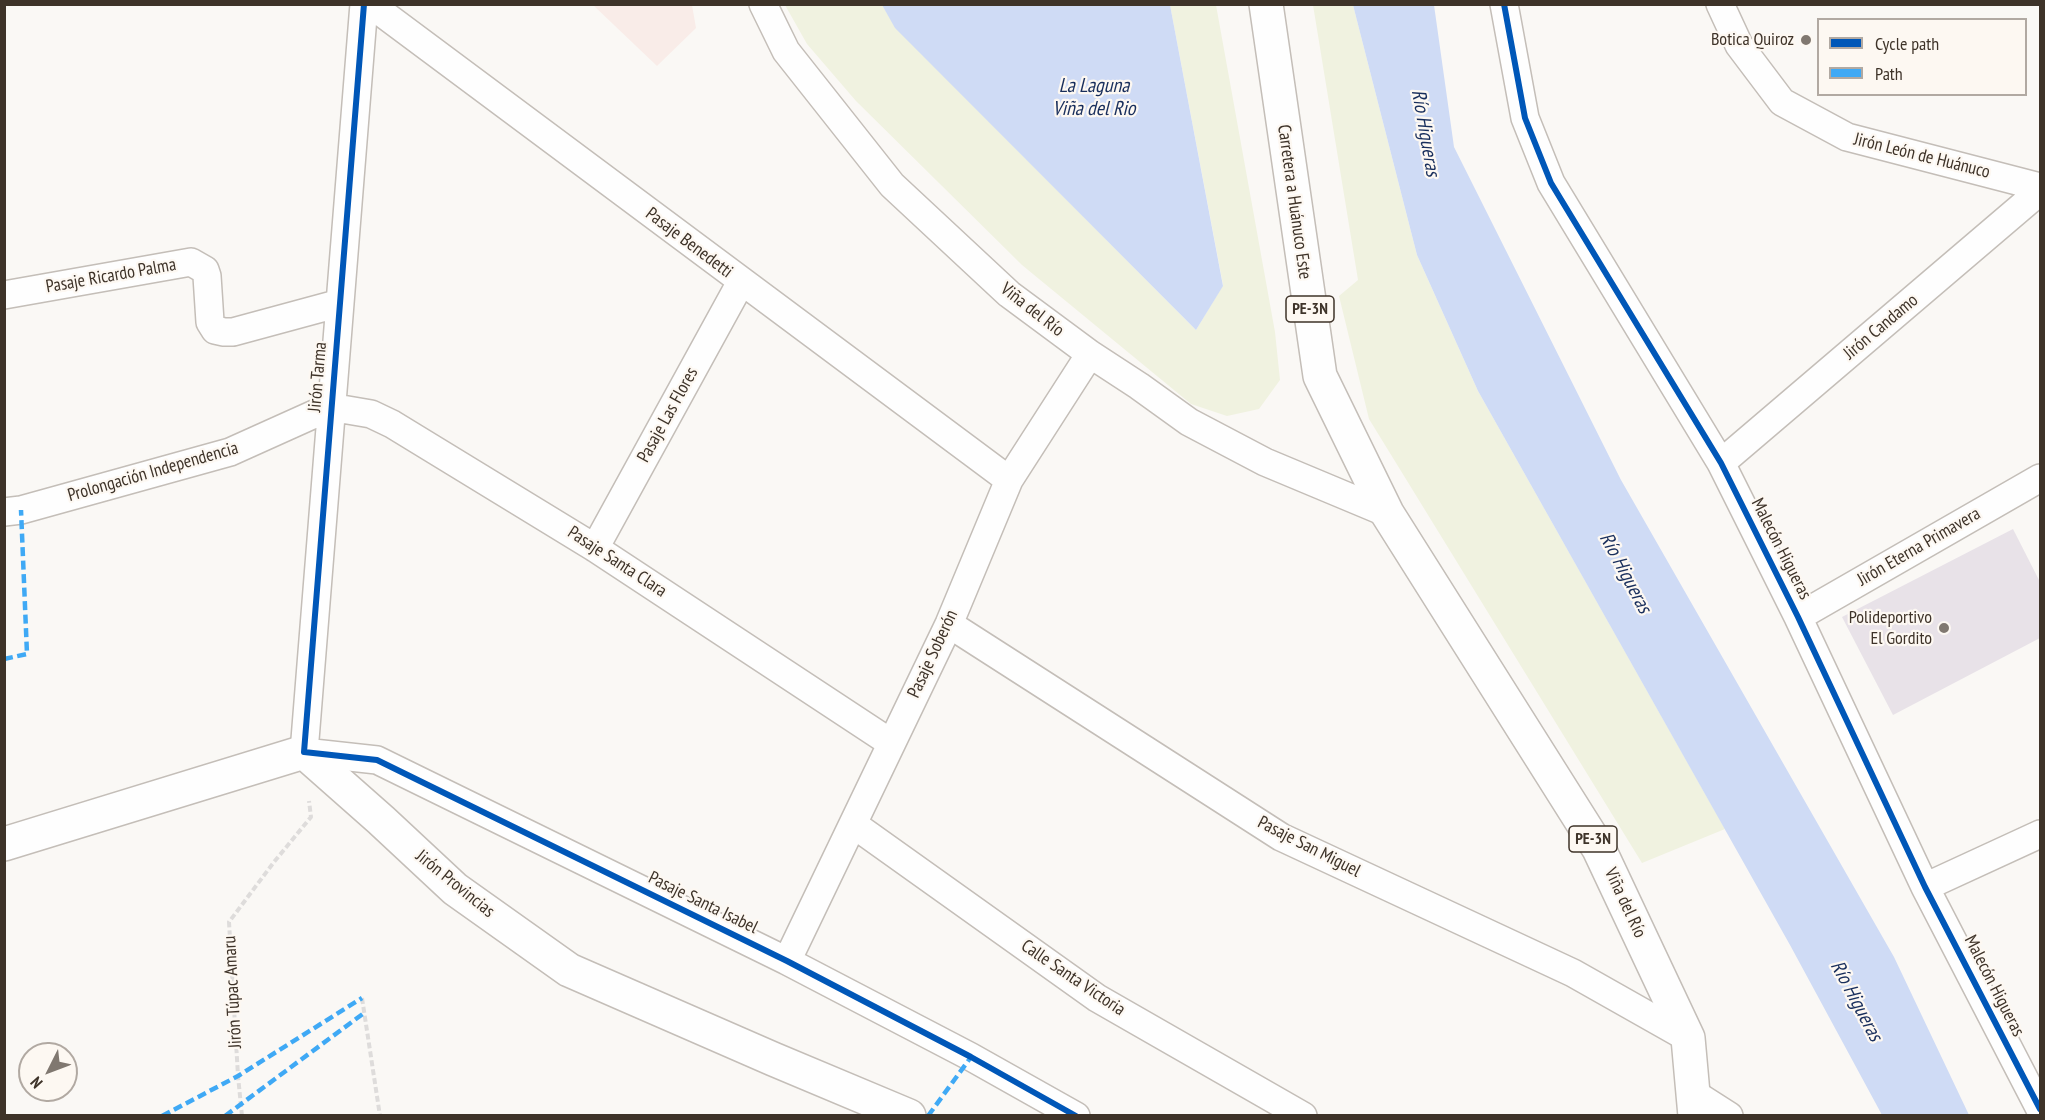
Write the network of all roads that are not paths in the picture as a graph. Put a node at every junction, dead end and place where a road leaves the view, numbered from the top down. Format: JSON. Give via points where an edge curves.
{"nodes":[{"id":1,"x":364,"y":4,"type":"edge"},
{"id":2,"x":370,"y":4,"type":"edge"},
{"id":3,"x":763,"y":4,"type":"edge"},
{"id":4,"x":1266,"y":4,"type":"edge"},
{"id":5,"x":1504,"y":4,"type":"edge"},
{"id":6,"x":1720,"y":4,"type":"edge"},
{"id":7,"x":2040,"y":187,"type":"edge"},
{"id":8,"x":2040,"y":191,"type":"edge"},
{"id":9,"x":741,"y":282,"type":"junction"},
{"id":10,"x":4,"y":295,"type":"edge"},
{"id":11,"x":340,"y":303,"type":"junction"},
{"id":12,"x":1090,"y":354,"type":"junction"},
{"id":13,"x":330,"y":406,"type":"junction"},
{"id":14,"x":1721,"y":463,"type":"junction"},
{"id":15,"x":2040,"y":478,"type":"edge"},
{"id":16,"x":1009,"y":480,"type":"junction"},
{"id":17,"x":4,"y":512,"type":"edge"},
{"id":18,"x":1387,"y":513,"type":"junction"},
{"id":19,"x":595,"y":548,"type":"junction"},
{"id":20,"x":1434,"y":586,"type":"joint"},
{"id":21,"x":1798,"y":617,"type":"junction"},
{"id":22,"x":948,"y":624,"type":"junction"},
{"id":23,"x":891,"y":742,"type":"junction"},
{"id":24,"x":304,"y":752,"type":"junction"},
{"id":25,"x":853,"y":824,"type":"junction"},
{"id":26,"x":2040,"y":834,"type":"edge"},
{"id":27,"x":4,"y":844,"type":"edge"},
{"id":28,"x":1925,"y":886,"type":"junction"},
{"id":29,"x":787,"y":961,"type":"junction"},
{"id":30,"x":1688,"y":1038,"type":"junction"},
{"id":31,"x":1694,"y":1104,"type":"edge"},
{"id":32,"x":2040,"y":1109,"type":"edge"},
{"id":33,"x":909,"y":1116,"type":"edge"},
{"id":34,"x":1076,"y":1116,"type":"edge"},
{"id":35,"x":1303,"y":1116,"type":"edge"},
{"id":36,"x":1729,"y":1116,"type":"edge"}],
"edges":[{"from":1,"to":11,"type":"street","name":"Jirón Tarma"},
{"from":2,"to":9,"type":"street","name":"Pasaje Benedetti"},
{"from":3,"to":12,"type":"street","name":"Viña del Río","via":[[786,51],[892,185],[1009,294]]},
{"from":4,"to":18,"type":"main road","name":"Carretera a Huánuco Este","number":"PE-3N","via":[[1320,376]]},
{"from":5,"to":14,"type":"street","name":"Malecón Higueras","via":[[1525,118],[1551,183]]},
{"from":6,"to":7,"type":"street","name":"Jirón León de Huánuco","via":[[1739,45],[1782,102],[1847,137]]},
{"from":8,"to":14,"type":"street","name":"Jirón Candamo"},
{"from":9,"to":16,"type":"street","name":"Pasaje Benedetti"},
{"from":9,"to":19,"type":"street","name":"Pasaje Las Flores"},
{"from":10,"to":11,"type":"street","name":"Pasaje Ricardo Palma","via":[[191,262],[205,270],[210,322],[215,330],[233,332]]},
{"from":11,"to":13,"type":"street","name":"Jirón Tarma"},
{"from":12,"to":16,"type":"street","name":"Pasaje Soberón"},
{"from":12,"to":18,"type":"street","name":"Viña del Río","via":[[1189,422],[1265,462]]},
{"from":13,"to":17,"type":"street","name":"Prolongación Independencia","via":[[230,452]]},
{"from":13,"to":19,"type":"street","name":"Pasaje Santa Clara","via":[[371,414],[392,424]]},
{"from":13,"to":24,"type":"street","name":"Jirón Tarma"},
{"from":14,"to":21,"type":"street","name":"Malecón Higueras"},
{"from":15,"to":21,"type":"street","name":"Jirón Eterna Primavera"},
{"from":16,"to":22,"type":"street","name":"Pasaje Soberón"},
{"from":18,"to":20,"type":"main road","name":"Carretera a Huánuco Este","number":"PE-3N"},
{"from":19,"to":23,"type":"street","name":"Pasaje Santa Clara"},
{"from":20,"to":30,"type":"main road","name":"Viña del Río","number":"PE-3N","via":[[1599,849]]},
{"from":21,"to":28,"type":"street","name":"Malecón Higueras"},
{"from":22,"to":23,"type":"street","name":"Pasaje Soberón"},
{"from":22,"to":30,"type":"street","name":"Pasaje San Miguel","via":[[1281,837],[1573,973]]},
{"from":23,"to":25,"type":"street","name":"Pasaje Soberón"},
{"from":24,"to":27,"type":"main road"},
{"from":24,"to":29,"type":"street","name":"Pasaje Santa Isabel","via":[[377,760]]},
{"from":24,"to":33,"type":"main road","name":"Jirón Provincias","via":[[455,889],[569,970]]},
{"from":25,"to":29,"type":"street","name":"Pasaje Soberón"},
{"from":25,"to":35,"type":"street","name":"Calle Santa Victoria","via":[[1097,998]]},
{"from":26,"to":28,"type":"street"},
{"from":28,"to":32,"type":"street","name":"Malecón Higueras"},
{"from":29,"to":34,"type":"street","name":"Pasaje Santa Isabel"},
{"from":30,"to":31,"type":"main road","name":"Viña del Río","number":"PE-3N"},
{"from":31,"to":36,"type":"street"}]}
